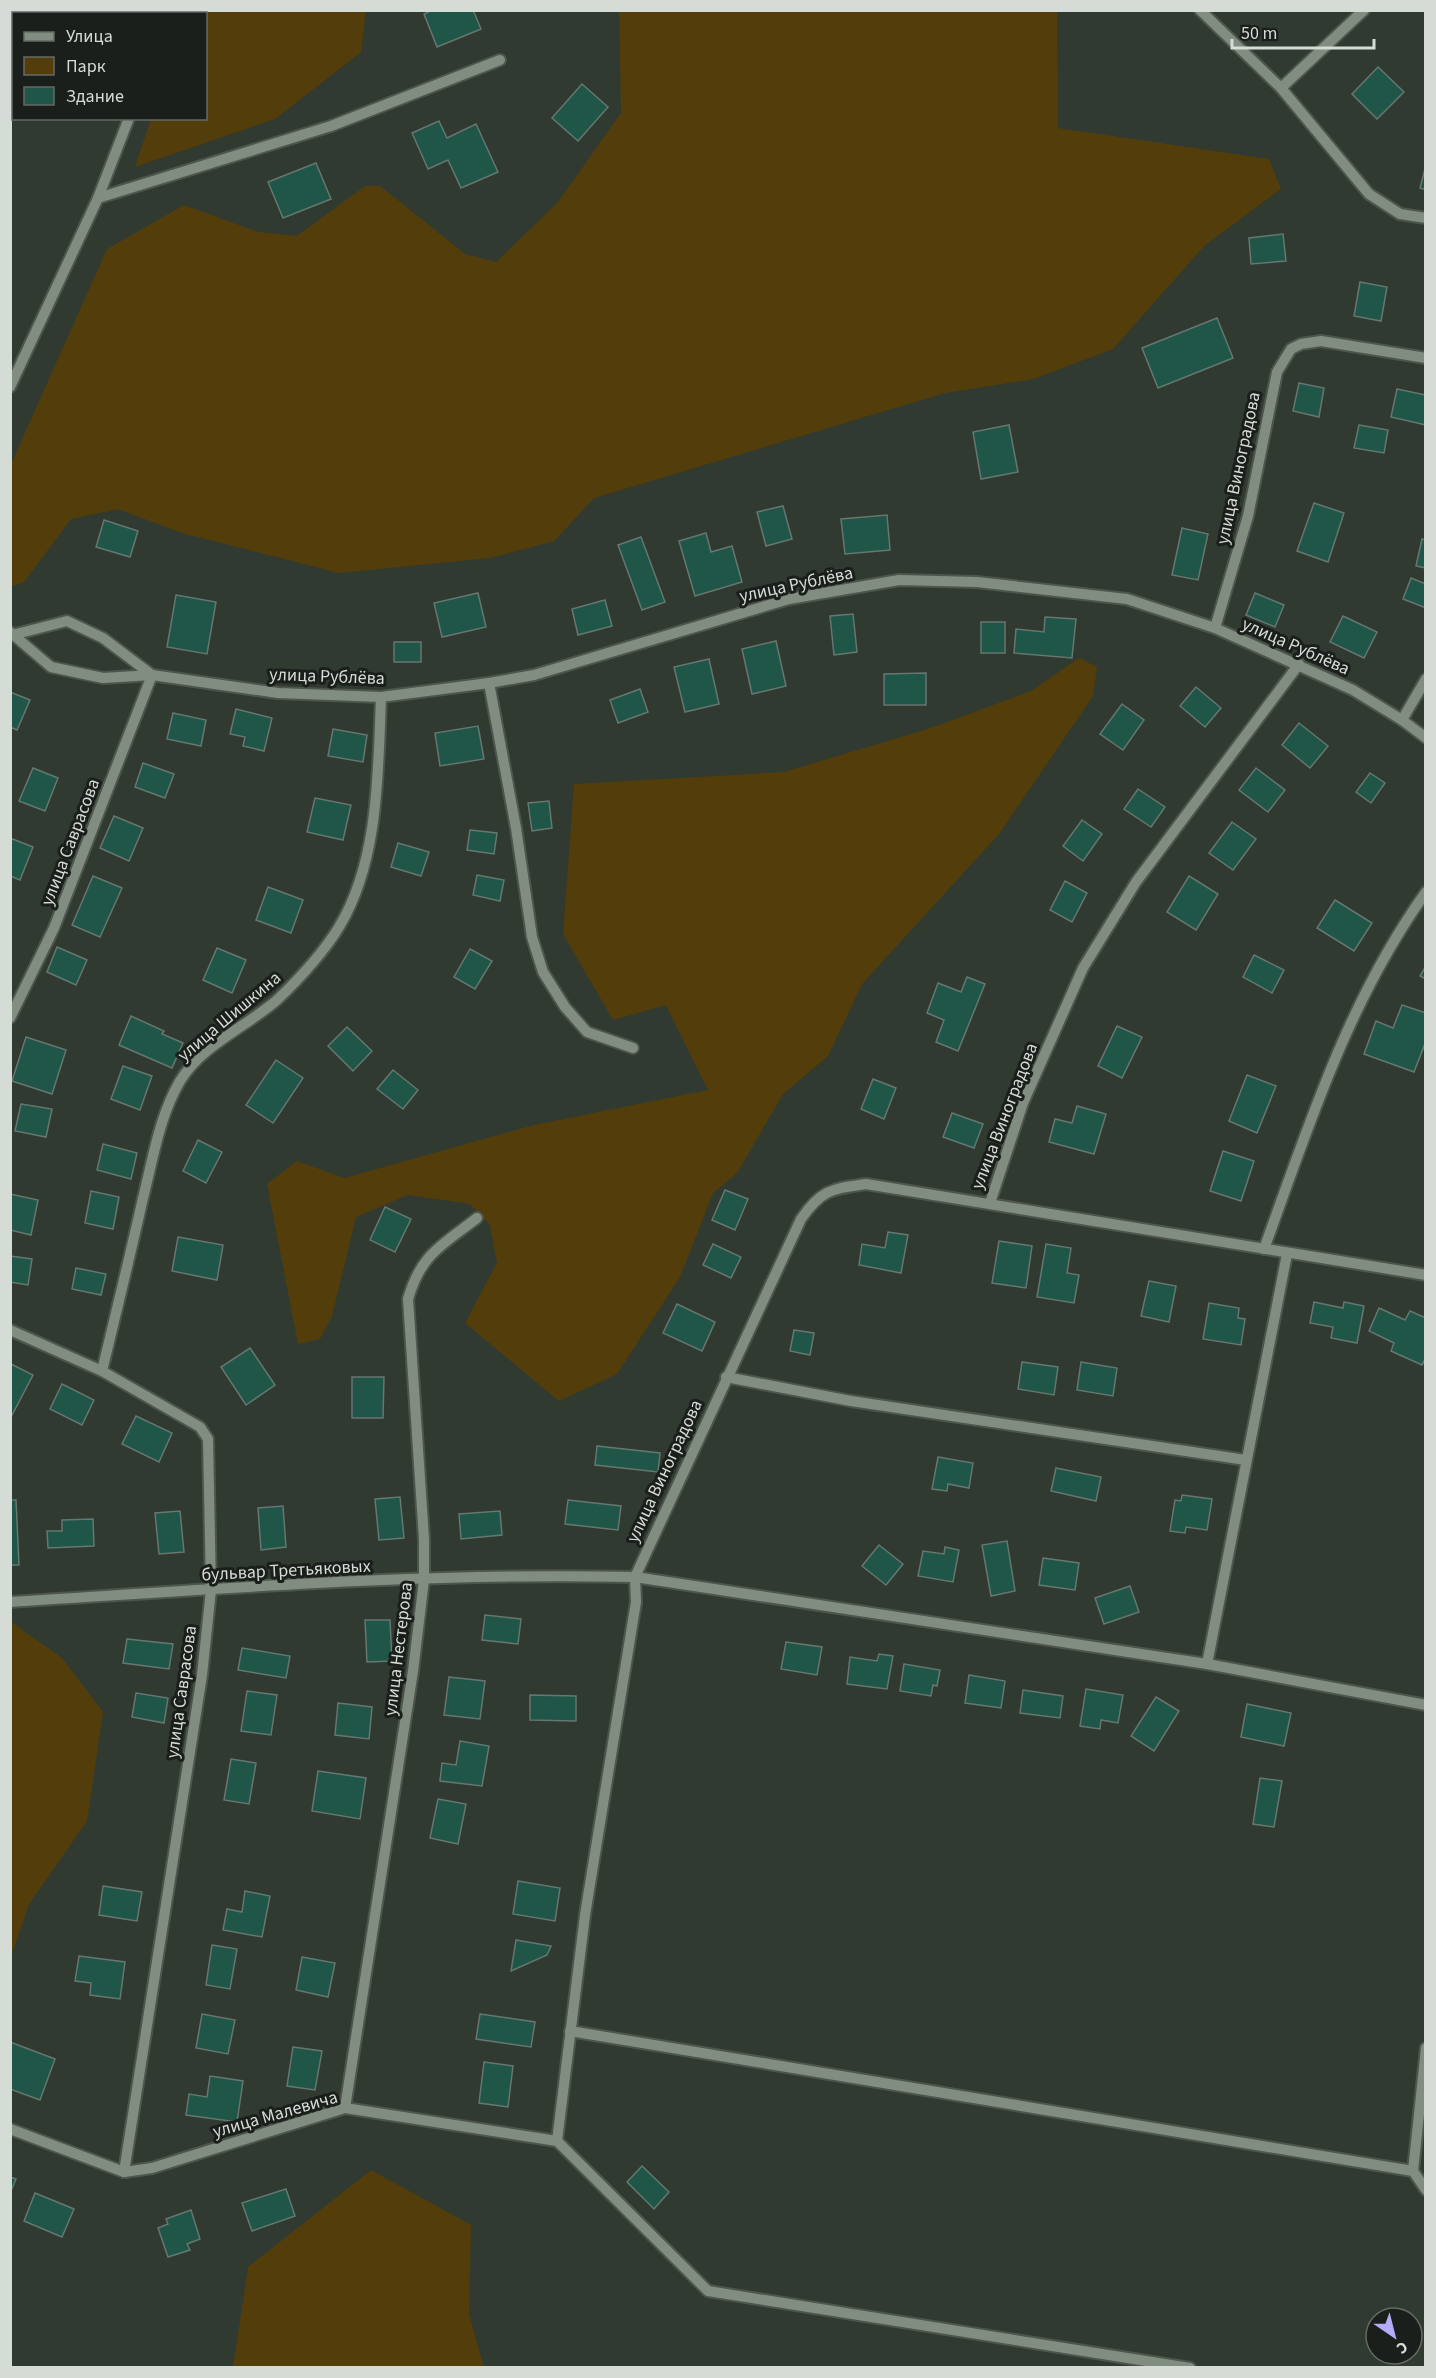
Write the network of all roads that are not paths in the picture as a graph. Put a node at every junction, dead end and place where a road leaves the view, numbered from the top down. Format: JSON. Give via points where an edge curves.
{"nodes":[{"id":1,"x":1200,"y":10,"type":"edge"},
{"id":2,"x":1364,"y":10,"type":"edge"},
{"id":3,"x":500,"y":60,"type":"dead end"},
{"id":4,"x":1281,"y":88,"type":"junction"},
{"id":5,"x":128,"y":120,"type":"edge"},
{"id":6,"x":98,"y":198,"type":"junction"},
{"id":7,"x":1425,"y":218,"type":"edge"},
{"id":8,"x":1425,"y":358,"type":"edge"},
{"id":9,"x":10,"y":387,"type":"edge"},
{"id":10,"x":1215,"y":628,"type":"junction"},
{"id":11,"x":13,"y":633,"type":"edge"},
{"id":12,"x":1299,"y":664,"type":"junction"},
{"id":13,"x":152,"y":675,"type":"junction"},
{"id":14,"x":1425,"y":679,"type":"edge"},
{"id":15,"x":489,"y":684,"type":"junction"},
{"id":16,"x":381,"y":697,"type":"junction"},
{"id":17,"x":1402,"y":720,"type":"junction"},
{"id":18,"x":1425,"y":738,"type":"edge"},
{"id":19,"x":1425,"y":892,"type":"edge"},
{"id":20,"x":10,"y":1018,"type":"edge"},
{"id":21,"x":633,"y":1048,"type":"dead end"},
{"id":22,"x":990,"y":1203,"type":"junction"},
{"id":23,"x":477,"y":1218,"type":"dead end"},
{"id":24,"x":1264,"y":1249,"type":"junction"},
{"id":25,"x":1287,"y":1254,"type":"junction"},
{"id":26,"x":1425,"y":1275,"type":"edge"},
{"id":27,"x":10,"y":1330,"type":"edge"},
{"id":28,"x":102,"y":1371,"type":"junction"},
{"id":29,"x":726,"y":1377,"type":"junction"},
{"id":30,"x":1246,"y":1460,"type":"junction"},
{"id":31,"x":635,"y":1577,"type":"junction"},
{"id":32,"x":424,"y":1580,"type":"junction"},
{"id":33,"x":211,"y":1590,"type":"junction"},
{"id":34,"x":10,"y":1602,"type":"edge"},
{"id":35,"x":1207,"y":1664,"type":"junction"},
{"id":36,"x":1425,"y":1705,"type":"edge"},
{"id":37,"x":570,"y":2031,"type":"junction"},
{"id":38,"x":1425,"y":2048,"type":"edge"},
{"id":39,"x":345,"y":2108,"type":"junction"},
{"id":40,"x":10,"y":2129,"type":"edge"},
{"id":41,"x":557,"y":2141,"type":"junction"},
{"id":42,"x":1413,"y":2171,"type":"junction"},
{"id":43,"x":124,"y":2172,"type":"junction"},
{"id":44,"x":1425,"y":2190,"type":"edge"},
{"id":45,"x":1190,"y":2367,"type":"edge"}],
"edges":[{"from":1,"to":4,"type":"street"},
{"from":2,"to":4,"type":"street"},
{"from":3,"to":6,"type":"street","via":[[331,126]]},
{"from":4,"to":7,"type":"street","via":[[1369,194],[1400,214]]},
{"from":5,"to":6,"type":"street"},
{"from":6,"to":9,"type":"street"},
{"from":8,"to":10,"type":"street","name":"улица Виноградова","via":[[1321,341],[1291,350],[1277,372],[1248,516]]},
{"from":10,"to":12,"type":"street","name":"улица Рублёва"},
{"from":10,"to":15,"type":"street","name":"улица Рублёва","via":[[1127,599],[977,582],[898,580],[789,599],[612,653]]},
{"from":11,"to":13,"type":"street","name":"улица Рублёва","via":[[51,667],[103,678]]},
{"from":11,"to":13,"type":"street","via":[[67,621],[104,638]]},
{"from":12,"to":17,"type":"street","name":"улица Рублёва"},
{"from":12,"to":22,"type":"street","name":"улица Виноградова","via":[[1136,882],[1083,968],[1023,1103]]},
{"from":13,"to":16,"type":"street","name":"улица Рублёва","via":[[278,693]]},
{"from":13,"to":20,"type":"street","name":"улица Саврасова","via":[[54,928]]},
{"from":14,"to":17,"type":"street"},
{"from":15,"to":16,"type":"street","name":"улица Рублёва"},
{"from":15,"to":21,"type":"street","via":[[532,937],[543,972],[587,1032]]},
{"from":16,"to":28,"type":"street","name":"улица Шишкина","via":[[378,767],[368,846],[356,888],[340,926],[313,964],[275,1001],[200,1057],[180,1080],[162,1120]]},
{"from":17,"to":18,"type":"street","name":"улица Рублёва"},
{"from":19,"to":24,"type":"street","via":[[1396,933],[1344,1034]]},
{"from":22,"to":24,"type":"street"},
{"from":22,"to":29,"type":"street","name":"улица Виноградова","via":[[866,1184],[831,1189],[816,1199],[801,1219]]},
{"from":23,"to":32,"type":"street","name":"улица Нестерова","via":[[429,1256],[416,1274],[408,1299]]},
{"from":24,"to":25,"type":"street"},
{"from":25,"to":26,"type":"street"},
{"from":25,"to":30,"type":"street"},
{"from":27,"to":28,"type":"street","name":"улица Саврасова"},
{"from":28,"to":33,"type":"street","name":"улица Саврасова","via":[[200,1427],[207,1439]]},
{"from":29,"to":30,"type":"street","via":[[875,1405]]},
{"from":29,"to":31,"type":"street","name":"улица Виноградова"},
{"from":30,"to":35,"type":"street"},
{"from":31,"to":32,"type":"street","name":"бульвар Третьяковых"},
{"from":31,"to":35,"type":"street","name":"бульвар Третьяковых"},
{"from":31,"to":37,"type":"street","via":[[636,1602]]},
{"from":32,"to":33,"type":"street","name":"бульвар Третьяковых"},
{"from":32,"to":39,"type":"street","name":"улица Нестерова"},
{"from":33,"to":34,"type":"street","name":"бульвар Третьяковых"},
{"from":33,"to":43,"type":"street","name":"улица Саврасова","via":[[188,1769]]},
{"from":35,"to":36,"type":"street","name":"бульвар Третьяковых"},
{"from":37,"to":41,"type":"street"},
{"from":37,"to":42,"type":"street"},
{"from":38,"to":42,"type":"street"},
{"from":39,"to":41,"type":"street","name":"улица Малевича"},
{"from":39,"to":43,"type":"street","name":"улица Малевича","via":[[152,2168]]},
{"from":40,"to":43,"type":"street","name":"улица Малевича"},
{"from":41,"to":45,"type":"street","via":[[708,2291]]},
{"from":42,"to":44,"type":"street"}]}
